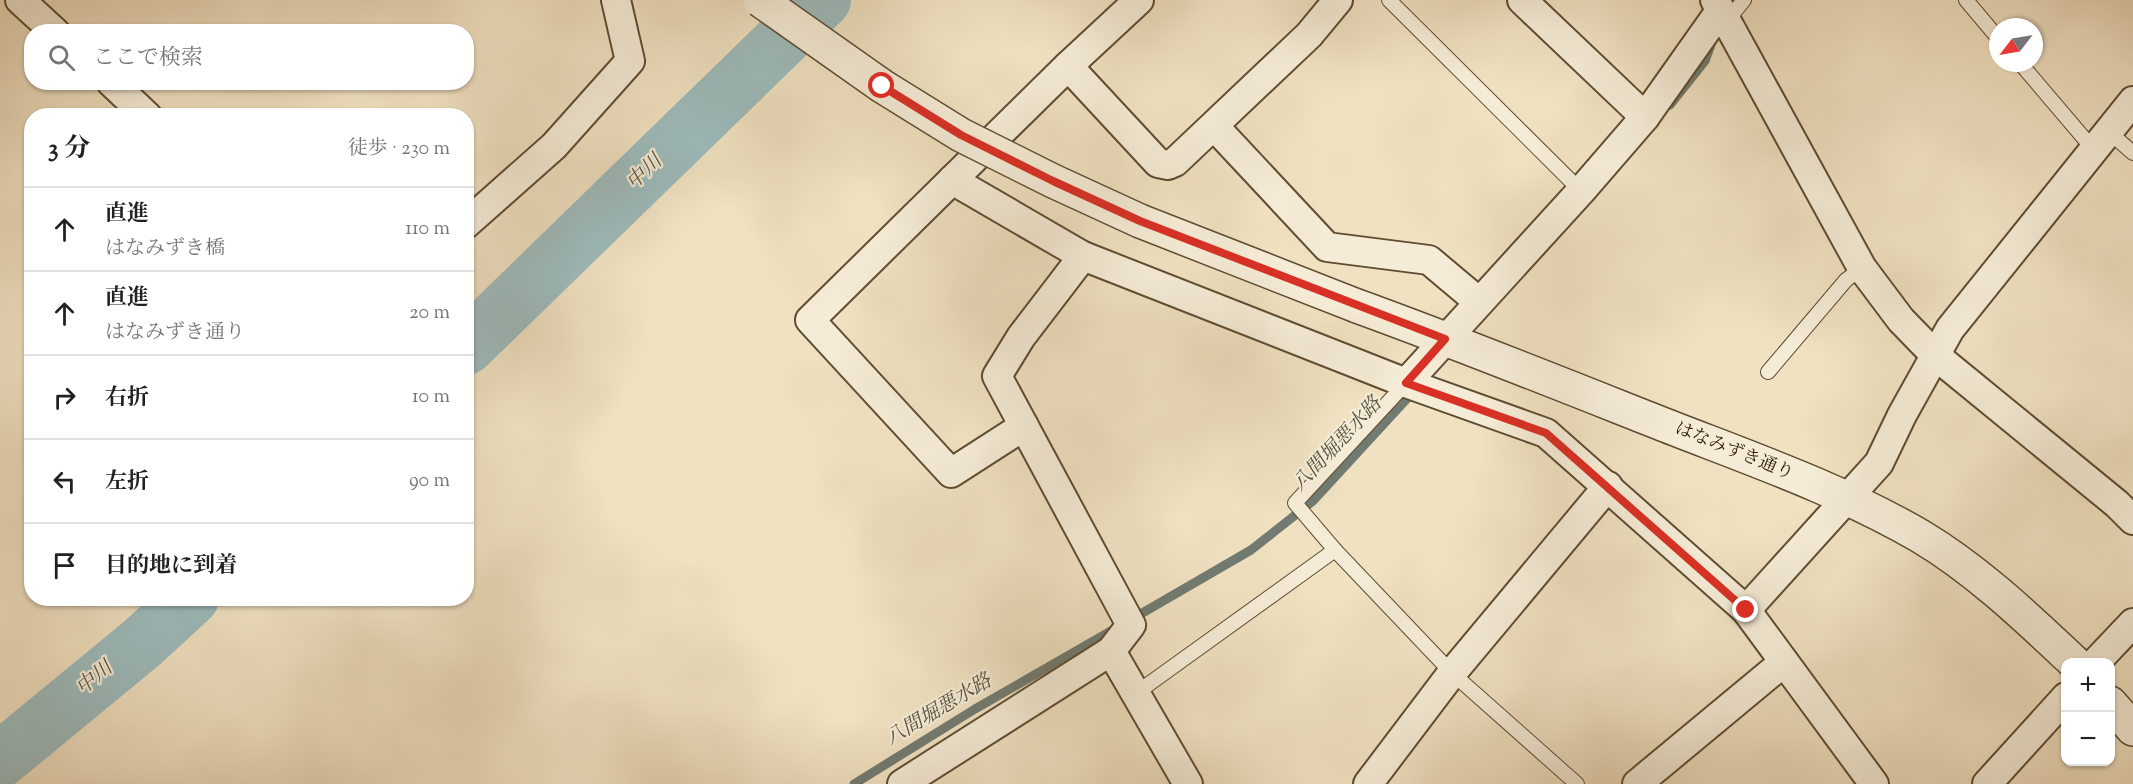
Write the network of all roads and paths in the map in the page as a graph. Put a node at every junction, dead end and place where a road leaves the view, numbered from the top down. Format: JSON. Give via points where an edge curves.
{"nodes":[{"id":1,"x":20,"y":0,"type":"edge"},
{"id":2,"x":616,"y":0,"type":"edge"},
{"id":3,"x":760,"y":0,"type":"edge"},
{"id":4,"x":1139,"y":0,"type":"edge"},
{"id":5,"x":1338,"y":0,"type":"edge"},
{"id":6,"x":1389,"y":0,"type":"edge"},
{"id":7,"x":1522,"y":0,"type":"edge"},
{"id":8,"x":1966,"y":0,"type":"edge"},
{"id":9,"x":1726,"y":8,"type":"edge"},
{"id":10,"x":46,"y":24,"type":"edge"},
{"id":11,"x":1989,"y":27,"type":"edge"},
{"id":12,"x":1068,"y":66,"type":"junction"},
{"id":13,"x":2029,"y":72,"type":"edge"},
{"id":14,"x":119,"y":90,"type":"edge"},
{"id":15,"x":2133,"y":102,"type":"edge"},
{"id":16,"x":139,"y":108,"type":"edge"},
{"id":17,"x":1645,"y":117,"type":"junction"},
{"id":18,"x":1214,"y":126,"type":"junction"},
{"id":19,"x":2102,"y":141,"type":"junction"},
{"id":20,"x":2133,"y":153,"type":"edge"},
{"id":21,"x":952,"y":180,"type":"junction"},
{"id":22,"x":1581,"y":190,"type":"junction"},
{"id":23,"x":474,"y":217,"type":"edge"},
{"id":24,"x":1083,"y":256,"type":"junction"},
{"id":25,"x":1862,"y":268,"type":"junction"},
{"id":26,"x":1479,"y":302,"type":"junction"},
{"id":27,"x":1441,"y":337,"type":"junction"},
{"id":28,"x":1936,"y":356,"type":"junction"},
{"id":29,"x":1768,"y":372,"type":"dead end"},
{"id":30,"x":1419,"y":387,"type":"junction"},
{"id":31,"x":1024,"y":426,"type":"junction"},
{"id":32,"x":1608,"y":486,"type":"junction"},
{"id":33,"x":1848,"y":498,"type":"junction"},
{"id":34,"x":2133,"y":520,"type":"edge"},
{"id":35,"x":1335,"y":550,"type":"junction"},
{"id":36,"x":1746,"y":610,"type":"junction"},
{"id":37,"x":2133,"y":623,"type":"edge"},
{"id":38,"x":1111,"y":651,"type":"junction"},
{"id":39,"x":2069,"y":658,"type":"edge"},
{"id":40,"x":2101,"y":658,"type":"edge"},
{"id":41,"x":1784,"y":662,"type":"junction"},
{"id":42,"x":1452,"y":673,"type":"junction"},
{"id":43,"x":1135,"y":694,"type":"junction"},
{"id":44,"x":2061,"y":703,"type":"edge"},
{"id":45,"x":2115,"y":709,"type":"edge"},
{"id":46,"x":2133,"y":729,"type":"edge"},
{"id":47,"x":902,"y":784,"type":"edge"},
{"id":48,"x":1188,"y":784,"type":"edge"},
{"id":49,"x":1368,"y":784,"type":"edge"},
{"id":50,"x":1577,"y":784,"type":"edge"},
{"id":51,"x":1637,"y":784,"type":"edge"},
{"id":52,"x":1874,"y":784,"type":"edge"},
{"id":53,"x":1987,"y":784,"type":"edge"}],
"edges":[{"from":1,"to":10,"type":"street"},
{"from":2,"to":23,"type":"street","via":[[630,61],[554,146]]},
{"from":3,"to":27,"type":"street","name":"はなみずき通り","bridge":true,"via":[[882,86],[961,135],[1053,181],[1140,221]]},
{"from":4,"to":12,"type":"street"},
{"from":5,"to":18,"type":"street","via":[[1309,35]]},
{"from":6,"to":22,"type":"lane"},
{"from":7,"to":17,"type":"street"},
{"from":8,"to":11,"type":"lane"},
{"from":9,"to":17,"type":"street"},
{"from":9,"to":25,"type":"street"},
{"from":12,"to":18,"type":"street","via":[[1158,163],[1175,162]]},
{"from":12,"to":21,"type":"street"},
{"from":13,"to":19,"type":"lane"},
{"from":14,"to":16,"type":"street"},
{"from":15,"to":19,"type":"street"},
{"from":17,"to":22,"type":"street"},
{"from":18,"to":26,"type":"street","via":[[1327,247],[1429,260]]},
{"from":19,"to":20,"type":"lane"},
{"from":19,"to":28,"type":"street","via":[[1950,329]]},
{"from":21,"to":24,"type":"street"},
{"from":21,"to":31,"type":"street","via":[[810,320],[951,473]]},
{"from":22,"to":26,"type":"street"},
{"from":24,"to":30,"type":"street"},
{"from":24,"to":31,"type":"street","via":[[1021,337],[997,376]]},
{"from":25,"to":28,"type":"street","via":[[1901,320]]},
{"from":25,"to":29,"type":"lane","via":[[1846,280]]},
{"from":26,"to":27,"type":"street"},
{"from":27,"to":30,"type":"street"},
{"from":27,"to":33,"type":"street","name":"はなみずき通り"},
{"from":28,"to":33,"type":"street","via":[[1879,463]]},
{"from":28,"to":34,"type":"street"},
{"from":30,"to":32,"type":"street","via":[[1546,433]]},
{"from":30,"to":35,"type":"lane","via":[[1295,503]]},
{"from":31,"to":38,"type":"street","via":[[1131,625]]},
{"from":32,"to":36,"type":"street"},
{"from":32,"to":42,"type":"street"},
{"from":33,"to":36,"type":"street"},
{"from":33,"to":39,"type":"street","name":"はなみずき通り","via":[[1921,537],[1981,579]]},
{"from":35,"to":42,"type":"lane"},
{"from":35,"to":43,"type":"lane"},
{"from":36,"to":41,"type":"street"},
{"from":37,"to":40,"type":"street"},
{"from":38,"to":43,"type":"street"},
{"from":38,"to":47,"type":"street"},
{"from":41,"to":51,"type":"street"},
{"from":41,"to":52,"type":"street"},
{"from":42,"to":49,"type":"street"},
{"from":42,"to":50,"type":"lane"},
{"from":43,"to":48,"type":"street"},
{"from":44,"to":53,"type":"street"},
{"from":45,"to":46,"type":"street"}]}
